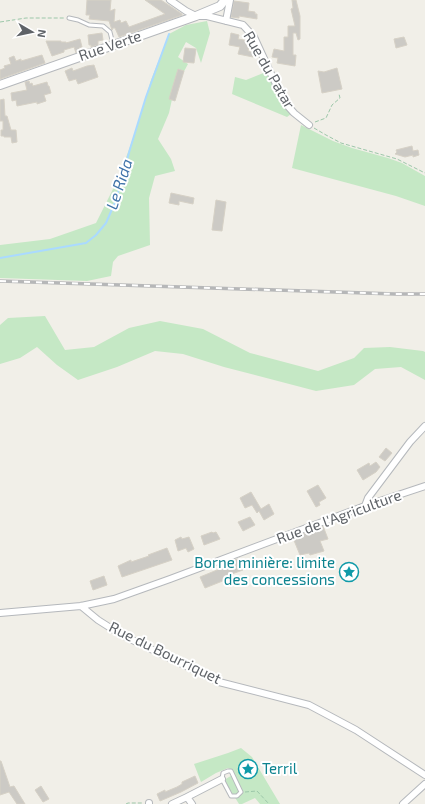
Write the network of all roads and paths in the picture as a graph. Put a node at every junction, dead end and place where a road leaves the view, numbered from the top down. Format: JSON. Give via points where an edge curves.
{"nodes":[{"id":1,"x":170,"y":0,"type":"edge"},
{"id":2,"x":230,"y":0,"type":"edge"},
{"id":3,"x":223,"y":3,"type":"edge"},
{"id":4,"x":196,"y":16,"type":"junction"},
{"id":5,"x":69,"y":18,"type":"joint"},
{"id":6,"x":226,"y":21,"type":"junction"},
{"id":7,"x":0,"y":22,"type":"edge"},
{"id":8,"x":114,"y":45,"type":"junction"},
{"id":9,"x":0,"y":85,"type":"edge"},
{"id":10,"x":339,"y":94,"type":"dead end"},
{"id":11,"x":308,"y":124,"type":"junction"},
{"id":12,"x":425,"y":173,"type":"edge"},
{"id":13,"x":425,"y":426,"type":"edge"},
{"id":14,"x":425,"y":486,"type":"edge"},
{"id":15,"x":365,"y":506,"type":"junction"},
{"id":16,"x":81,"y":606,"type":"junction"},
{"id":17,"x":0,"y":613,"type":"edge"},
{"id":18,"x":425,"y":775,"type":"edge"},
{"id":19,"x":222,"y":779,"type":"junction"},
{"id":20,"x":425,"y":784,"type":"edge"},
{"id":21,"x":241,"y":792,"type":"junction"},
{"id":22,"x":187,"y":797,"type":"junction"},
{"id":23,"x":126,"y":804,"type":"edge"},
{"id":24,"x":149,"y":804,"type":"edge"},
{"id":25,"x":172,"y":804,"type":"edge"},
{"id":26,"x":192,"y":804,"type":"edge"},
{"id":27,"x":269,"y":804,"type":"edge"},
{"id":28,"x":402,"y":804,"type":"edge"}],
"edges":[{"from":1,"to":4,"type":"street"},
{"from":2,"to":6,"type":"street","name":"Rue du Patar"},
{"from":3,"to":4,"type":"street","name":"Rue Verte"},
{"from":4,"to":6,"type":"street","name":"Rue du Patar"},
{"from":4,"to":8,"type":"street","name":"Rue Verte"},
{"from":5,"to":7,"type":"path","via":[[26,18]]},
{"from":5,"to":8,"type":"lane","via":[[89,26],[103,26],[110,32]]},
{"from":6,"to":11,"type":"street","name":"Rue du Patar","via":[[243,25],[254,37],[286,104]]},
{"from":8,"to":9,"type":"street","name":"Rue Verte"},
{"from":10,"to":11,"type":"path","via":[[340,98],[332,105],[326,118]]},
{"from":11,"to":12,"type":"path","via":[[341,143],[397,159]]},
{"from":13,"to":15,"type":"street","via":[[368,498]]},
{"from":14,"to":15,"type":"street","name":"Rue de l'Agriculture"},
{"from":15,"to":16,"type":"street","name":"Rue de l'Agriculture","via":[[163,582],[114,599]]},
{"from":16,"to":17,"type":"street","name":"Rue de l'Agriculture"},
{"from":16,"to":18,"type":"street","name":"Rue du Bourriquet","via":[[94,618],[120,634],[219,682],[309,705],[356,730]]},
{"from":19,"to":21,"type":"lane","via":[[230,796],[237,796]]},
{"from":19,"to":21,"type":"lane","via":[[223,773],[231,771]]},
{"from":19,"to":22,"type":"street"},
{"from":20,"to":28,"type":"street"},
{"from":21,"to":27,"type":"path","via":[[257,791]]},
{"from":22,"to":25,"type":"street"},
{"from":22,"to":26,"type":"street"},
{"from":23,"to":24,"type":"path"}]}
